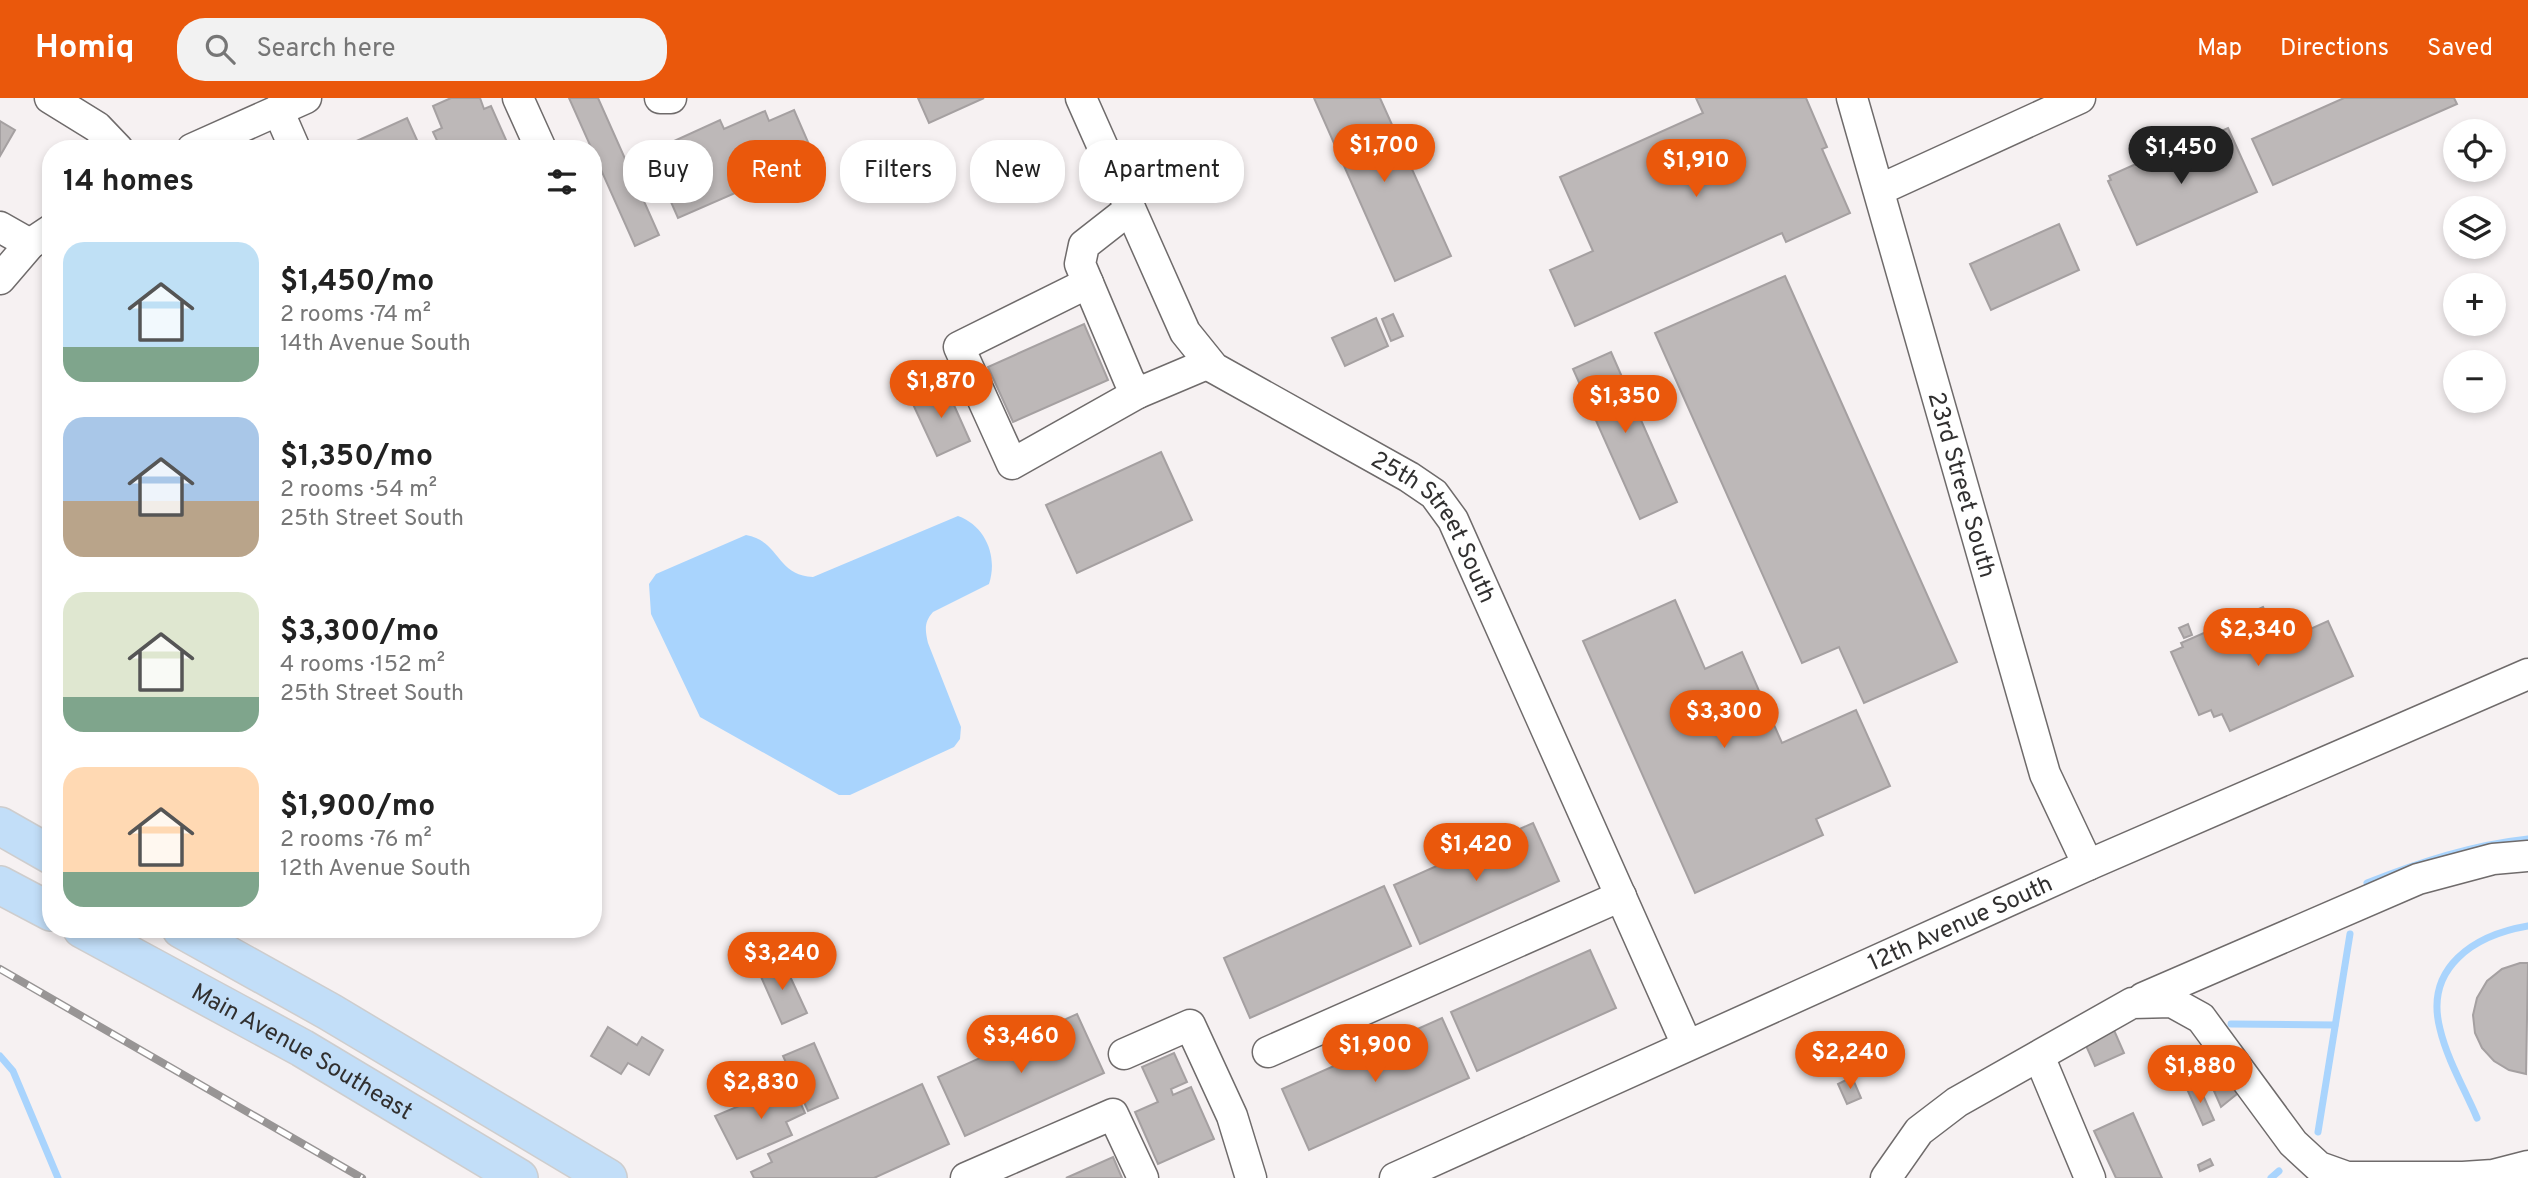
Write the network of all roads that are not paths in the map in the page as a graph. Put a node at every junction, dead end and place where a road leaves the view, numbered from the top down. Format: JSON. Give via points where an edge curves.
{"nodes":[{"id":1,"x":50,"y":98,"type":"edge"},
{"id":2,"x":306,"y":98,"type":"edge"},
{"id":3,"x":518,"y":98,"type":"edge"},
{"id":4,"x":660,"y":98,"type":"edge"},
{"id":5,"x":671,"y":98,"type":"edge"},
{"id":6,"x":1081,"y":98,"type":"edge"},
{"id":7,"x":1852,"y":98,"type":"edge"},
{"id":8,"x":2080,"y":98,"type":"edge"},
{"id":9,"x":278,"y":110,"type":"junction"},
{"id":10,"x":109,"y":140,"type":"edge"},
{"id":11,"x":212,"y":140,"type":"edge"},
{"id":12,"x":291,"y":140,"type":"edge"},
{"id":13,"x":537,"y":140,"type":"edge"},
{"id":14,"x":1879,"y":190,"type":"junction"},
{"id":15,"x":1130,"y":209,"type":"junction"},
{"id":16,"x":0,"y":228,"type":"edge"},
{"id":17,"x":40,"y":237,"type":"edge"},
{"id":18,"x":0,"y":279,"type":"edge"},
{"id":19,"x":1088,"y":283,"type":"junction"},
{"id":20,"x":1209,"y":363,"type":"junction"},
{"id":21,"x":1138,"y":393,"type":"junction"},
{"id":22,"x":2528,"y":674,"type":"edge"},
{"id":23,"x":0,"y":826,"type":"edge"},
{"id":24,"x":42,"y":850,"type":"edge"},
{"id":25,"x":2528,"y":856,"type":"edge"},
{"id":26,"x":2088,"y":866,"type":"junction"},
{"id":27,"x":0,"y":885,"type":"edge"},
{"id":28,"x":1621,"y":896,"type":"junction"},
{"id":29,"x":42,"y":907,"type":"edge"},
{"id":30,"x":99,"y":938,"type":"edge"},
{"id":31,"x":197,"y":938,"type":"edge"},
{"id":32,"x":2132,"y":1003,"type":"junction"},
{"id":33,"x":1687,"y":1045,"type":"junction"},
{"id":34,"x":1268,"y":1052,"type":"dead end"},
{"id":35,"x":1124,"y":1054,"type":"dead end"},
{"id":36,"x":2039,"y":1056,"type":"junction"},
{"id":37,"x":2527,"y":1167,"type":"edge"},
{"id":38,"x":2491,"y":1176,"type":"edge"},
{"id":39,"x":519,"y":1178,"type":"edge"},
{"id":40,"x":608,"y":1178,"type":"edge"},
{"id":41,"x":966,"y":1178,"type":"edge"},
{"id":42,"x":1143,"y":1178,"type":"edge"},
{"id":43,"x":1251,"y":1178,"type":"edge"},
{"id":44,"x":1395,"y":1178,"type":"edge"},
{"id":45,"x":1886,"y":1178,"type":"edge"},
{"id":46,"x":2090,"y":1178,"type":"edge"},
{"id":47,"x":2347,"y":1178,"type":"edge"}],
"edges":[{"from":1,"to":10,"type":"street"},
{"from":2,"to":9,"type":"street"},
{"from":3,"to":13,"type":"street"},
{"from":4,"to":5,"type":"street"},
{"from":6,"to":15,"type":"street","name":"25th Street South"},
{"from":7,"to":14,"type":"street","name":"23rd Street South"},
{"from":8,"to":14,"type":"street"},
{"from":9,"to":11,"type":"street"},
{"from":9,"to":12,"type":"street"},
{"from":14,"to":26,"type":"street","name":"23rd Street South","via":[[2045,774]]},
{"from":15,"to":19,"type":"street","via":[[1084,245],[1080,264]]},
{"from":15,"to":20,"type":"street","name":"25th Street South","via":[[1185,332]]},
{"from":16,"to":17,"type":"street"},
{"from":17,"to":18,"type":"street"},
{"from":19,"to":21,"type":"street"},
{"from":19,"to":21,"type":"street","via":[[959,347],[1012,464]]},
{"from":20,"to":21,"type":"street"},
{"from":20,"to":28,"type":"street","name":"25th Street South","via":[[1434,494],[1453,520]]},
{"from":22,"to":26,"type":"street","name":"12th Avenue South"},
{"from":23,"to":24,"type":"main road"},
{"from":25,"to":32,"type":"street","via":[[2493,859],[2418,879]]},
{"from":26,"to":33,"type":"street","name":"12th Avenue South"},
{"from":27,"to":29,"type":"main road"},
{"from":28,"to":33,"type":"street","name":"25th Street South"},
{"from":28,"to":34,"type":"street"},
{"from":30,"to":39,"type":"main road","name":"Main Avenue Southeast","via":[[302,1048]]},
{"from":31,"to":40,"type":"main road","name":"Main Avenue Southeast"},
{"from":32,"to":36,"type":"street"},
{"from":32,"to":47,"type":"street","via":[[2172,1002],[2201,1018],[2293,1143],[2319,1167]]},
{"from":33,"to":44,"type":"street","name":"12th Avenue South"},
{"from":35,"to":43,"type":"street","via":[[1190,1024],[1232,1116]]},
{"from":36,"to":45,"type":"street","via":[[1957,1102],[1919,1131]]},
{"from":36,"to":46,"type":"street"},
{"from":37,"to":38,"type":"street"},
{"from":38,"to":47,"type":"street"},
{"from":41,"to":42,"type":"street","via":[[1113,1114]]}]}
